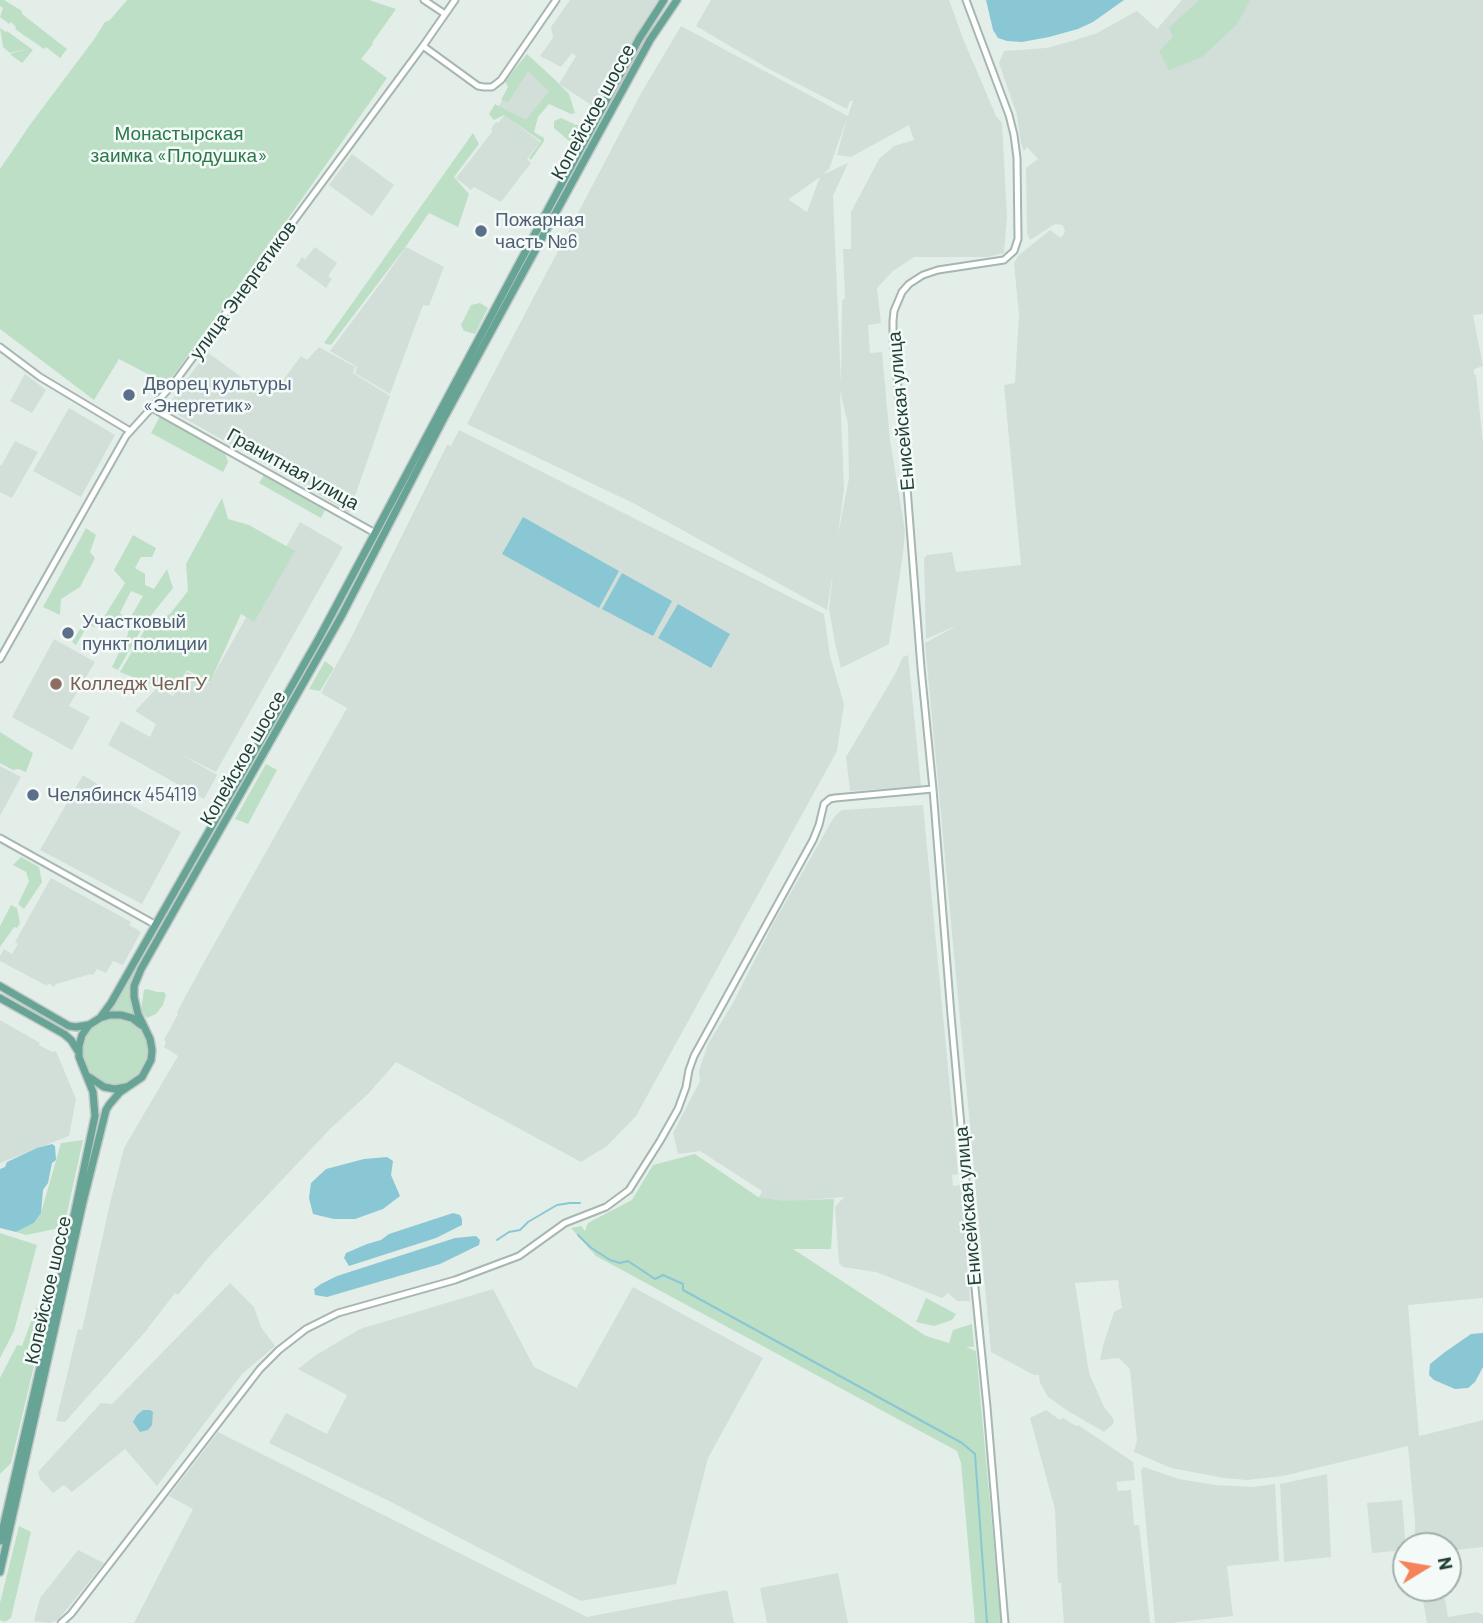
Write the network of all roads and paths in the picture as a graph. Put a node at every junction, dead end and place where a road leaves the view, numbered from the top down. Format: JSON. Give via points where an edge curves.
{"nodes":[{"id":1,"x":424,"y":0,"type":"edge"},
{"id":2,"x":455,"y":0,"type":"edge"},
{"id":3,"x":556,"y":0,"type":"edge"},
{"id":4,"x":664,"y":0,"type":"edge"},
{"id":5,"x":677,"y":0,"type":"edge"},
{"id":6,"x":966,"y":0,"type":"edge"},
{"id":7,"x":445,"y":14,"type":"junction"},
{"id":8,"x":423,"y":46,"type":"junction"},
{"id":9,"x":521,"y":269,"type":"junction"},
{"id":10,"x":0,"y":347,"type":"edge"},
{"id":11,"x":152,"y":408,"type":"junction"},
{"id":12,"x":130,"y":431,"type":"junction"},
{"id":13,"x":379,"y":535,"type":"junction"},
{"id":14,"x":0,"y":659,"type":"edge"},
{"id":15,"x":933,"y":789,"type":"junction"},
{"id":16,"x":0,"y":838,"type":"edge"},
{"id":17,"x":156,"y":925,"type":"junction"},
{"id":18,"x":0,"y":986,"type":"edge"},
{"id":19,"x":0,"y":998,"type":"edge"},
{"id":20,"x":100,"y":1018,"type":"junction"},
{"id":21,"x":89,"y":1025,"type":"junction"},
{"id":22,"x":148,"y":1033,"type":"junction"},
{"id":23,"x":78,"y":1051,"type":"junction"},
{"id":24,"x":86,"y":1074,"type":"junction"},
{"id":25,"x":126,"y":1087,"type":"junction"},
{"id":26,"x":0,"y":1541,"type":"edge"},
{"id":27,"x":0,"y":1572,"type":"edge"},
{"id":28,"x":61,"y":1623,"type":"edge"},
{"id":29,"x":1005,"y":1623,"type":"edge"}],
"edges":[{"from":1,"to":7,"type":"street"},
{"from":2,"to":7,"type":"street","name":"улица Энергетиков"},
{"from":3,"to":8,"type":"street","via":[[494,86],[478,86]]},
{"from":4,"to":9,"type":"main road","name":"Копейское шоссе","via":[[639,39]]},
{"from":5,"to":9,"type":"main road","name":"Копейское шоссе"},
{"from":6,"to":15,"type":"street","name":"Енисейская улица","via":[[1014,135],[1019,224],[1010,256],[915,279],[902,292],[892,321]]},
{"from":7,"to":8,"type":"street","name":"улица Энергетиков"},
{"from":8,"to":11,"type":"street","name":"улица Энергетиков"},
{"from":9,"to":13,"type":"main road","name":"Копейское шоссе"},
{"from":10,"to":12,"type":"street"},
{"from":11,"to":12,"type":"street","name":"улица Энергетиков"},
{"from":11,"to":13,"type":"street","name":"Гранитная улица"},
{"from":12,"to":14,"type":"street","name":"улица Энергетиков"},
{"from":13,"to":17,"type":"main road","name":"Копейское шоссе"},
{"from":13,"to":22,"type":"main road","name":"Копейское шоссе","via":[[342,615],[141,969],[134,997]]},
{"from":15,"to":28,"type":"street","via":[[835,798],[824,804],[813,840],[694,1056],[682,1099],[629,1190],[607,1207],[565,1223],[519,1256],[455,1280],[338,1313],[306,1329],[260,1369]]},
{"from":15,"to":29,"type":"street","name":"Енисейская улица"},
{"from":16,"to":17,"type":"street"},
{"from":17,"to":20,"type":"main road","name":"Копейское шоссе"},
{"from":18,"to":21,"type":"main road","via":[[69,1026]]},
{"from":19,"to":23,"type":"main road","via":[[64,1034]]},
{"from":20,"to":21,"type":"main road","name":"Копейское шоссе"},
{"from":20,"to":22,"type":"main road","via":[[127,1016]]},
{"from":21,"to":23,"type":"main road"},
{"from":22,"to":25,"type":"main road","name":"Копейское шоссе","via":[[149,1066]]},
{"from":23,"to":24,"type":"main road","name":"Копейское шоссе"},
{"from":24,"to":25,"type":"main road","via":[[104,1087]]},
{"from":24,"to":26,"type":"main road","name":"Копейское шоссе","via":[[95,1099],[94,1124]]},
{"from":25,"to":27,"type":"main road","name":"Копейское шоссе","via":[[109,1105],[103,1121]]}]}
